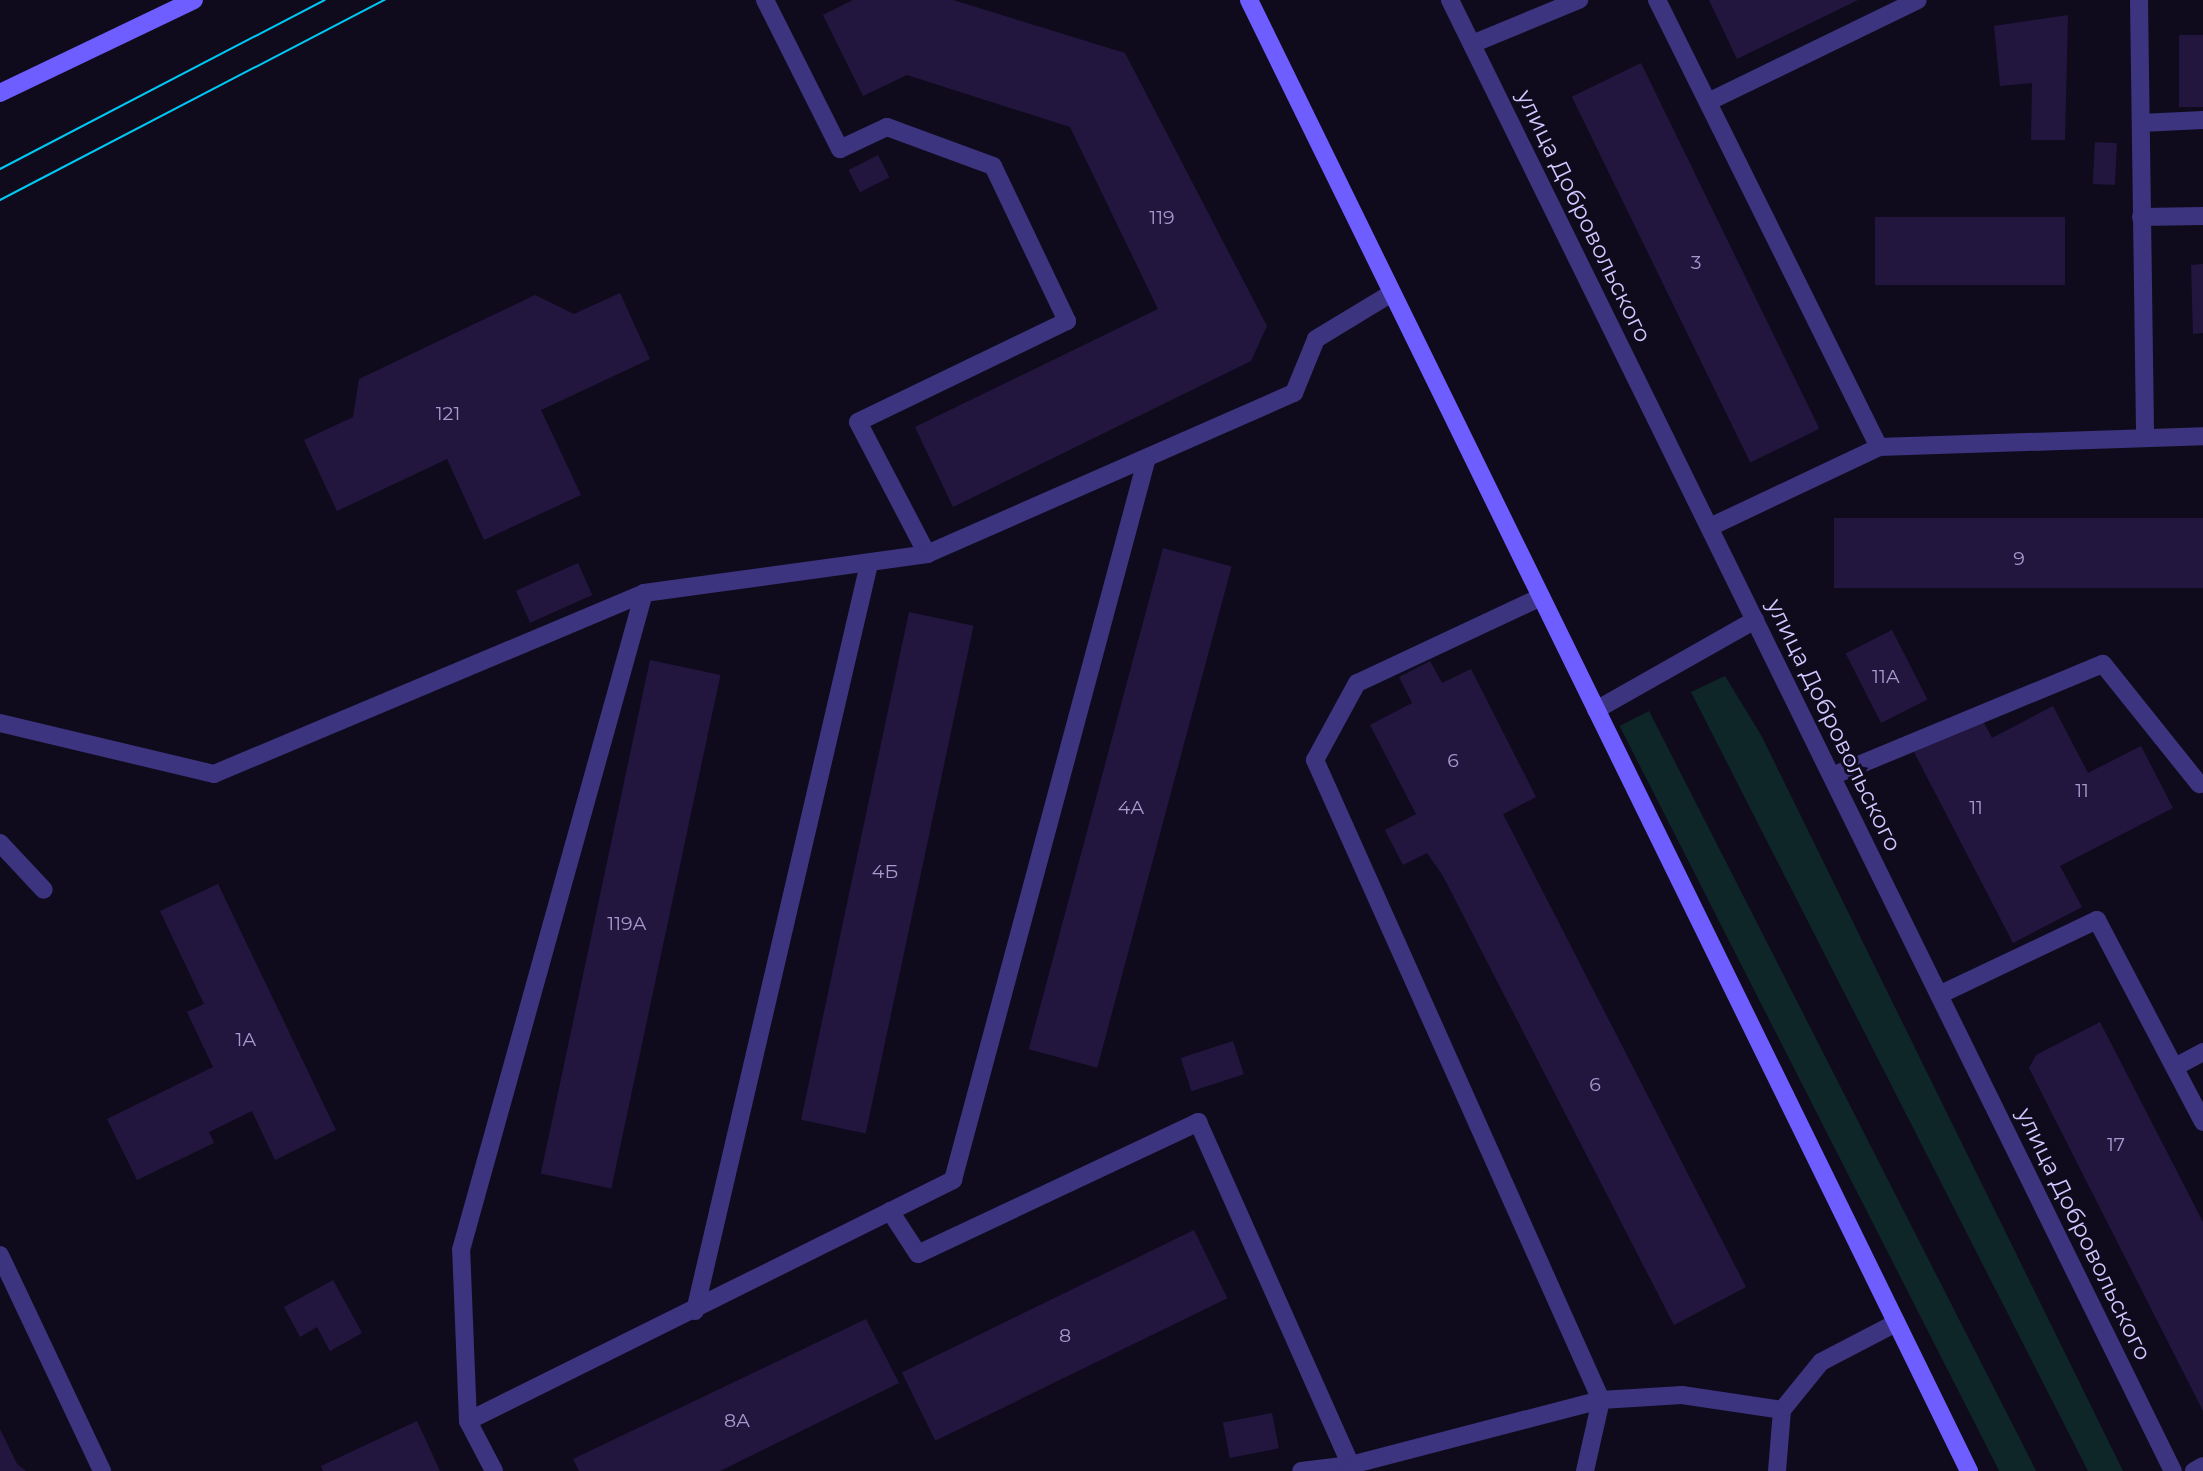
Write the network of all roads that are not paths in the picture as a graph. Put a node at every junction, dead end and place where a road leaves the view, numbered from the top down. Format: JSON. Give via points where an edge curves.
{"nodes":[{"id":1,"x":194,"y":0,"type":"edge"},
{"id":2,"x":765,"y":0,"type":"edge"},
{"id":3,"x":1249,"y":0,"type":"edge"},
{"id":4,"x":1450,"y":0,"type":"edge"},
{"id":5,"x":1579,"y":0,"type":"edge"},
{"id":6,"x":1657,"y":0,"type":"edge"},
{"id":7,"x":1918,"y":0,"type":"edge"},
{"id":8,"x":2139,"y":0,"type":"edge"},
{"id":9,"x":1472,"y":44,"type":"junction"},
{"id":10,"x":0,"y":93,"type":"edge"},
{"id":11,"x":1708,"y":102,"type":"junction"},
{"id":12,"x":2203,"y":120,"type":"edge"},
{"id":13,"x":2141,"y":123,"type":"junction"},
{"id":14,"x":2203,"y":216,"type":"edge"},
{"id":15,"x":2141,"y":217,"type":"junction"},
{"id":16,"x":1392,"y":292,"type":"junction"},
{"id":17,"x":2203,"y":436,"type":"edge"},
{"id":18,"x":2145,"y":438,"type":"junction"},
{"id":19,"x":1879,"y":447,"type":"junction"},
{"id":20,"x":1146,"y":461,"type":"junction"},
{"id":21,"x":1710,"y":527,"type":"junction"},
{"id":22,"x":927,"y":554,"type":"junction"},
{"id":23,"x":869,"y":564,"type":"junction"},
{"id":24,"x":643,"y":593,"type":"junction"},
{"id":25,"x":1541,"y":597,"type":"junction"},
{"id":26,"x":1755,"y":621,"type":"junction"},
{"id":27,"x":1596,"y":710,"type":"junction"},
{"id":28,"x":0,"y":723,"type":"edge"},
{"id":29,"x":1832,"y":776,"type":"junction"},
{"id":30,"x":2199,"y":784,"type":"dead end"},
{"id":31,"x":0,"y":843,"type":"edge"},
{"id":32,"x":44,"y":890,"type":"dead end"},
{"id":33,"x":1940,"y":995,"type":"junction"},
{"id":34,"x":2203,"y":1052,"type":"edge"},
{"id":35,"x":2175,"y":1067,"type":"junction"},
{"id":36,"x":2203,"y":1122,"type":"edge"},
{"id":37,"x":890,"y":1211,"type":"junction"},
{"id":38,"x":0,"y":1255,"type":"edge"},
{"id":39,"x":695,"y":1311,"type":"junction"},
{"id":40,"x":1896,"y":1323,"type":"junction"},
{"id":41,"x":1601,"y":1400,"type":"junction"},
{"id":42,"x":1782,"y":1410,"type":"junction"},
{"id":43,"x":468,"y":1421,"type":"junction"},
{"id":44,"x":2203,"y":1466,"type":"edge"},
{"id":45,"x":1350,"y":1468,"type":"edge"},
{"id":46,"x":102,"y":1471,"type":"edge"},
{"id":47,"x":494,"y":1471,"type":"edge"},
{"id":48,"x":1301,"y":1471,"type":"edge"},
{"id":49,"x":1585,"y":1471,"type":"edge"},
{"id":50,"x":1777,"y":1471,"type":"edge"},
{"id":51,"x":1969,"y":1471,"type":"edge"},
{"id":52,"x":2173,"y":1471,"type":"edge"},
{"id":53,"x":2194,"y":1471,"type":"edge"}],
"edges":[{"from":1,"to":10,"type":"main road"},
{"from":2,"to":22,"type":"street","via":[[840,149],[887,127],[993,166],[1067,321],[858,422]]},
{"from":3,"to":16,"type":"main road"},
{"from":4,"to":9,"type":"street","name":"улица Добровольского"},
{"from":5,"to":9,"type":"street"},
{"from":6,"to":11,"type":"street"},
{"from":7,"to":11,"type":"street"},
{"from":8,"to":13,"type":"street"},
{"from":9,"to":21,"type":"street","name":"улица Добровольского"},
{"from":11,"to":19,"type":"street"},
{"from":12,"to":13,"type":"street"},
{"from":13,"to":15,"type":"street"},
{"from":14,"to":15,"type":"street"},
{"from":15,"to":18,"type":"street"},
{"from":16,"to":20,"type":"street","via":[[1316,339],[1294,393]]},
{"from":16,"to":25,"type":"main road"},
{"from":17,"to":18,"type":"street"},
{"from":18,"to":19,"type":"street"},
{"from":19,"to":21,"type":"street"},
{"from":20,"to":22,"type":"street"},
{"from":20,"to":37,"type":"street","via":[[953,1180]]},
{"from":21,"to":26,"type":"street","name":"улица Добровольского"},
{"from":22,"to":23,"type":"street"},
{"from":23,"to":24,"type":"street"},
{"from":23,"to":39,"type":"street"},
{"from":24,"to":28,"type":"street","via":[[214,774]]},
{"from":24,"to":43,"type":"street","via":[[461,1250]]},
{"from":25,"to":27,"type":"main road"},
{"from":25,"to":41,"type":"street","via":[[1357,683],[1315,760]]},
{"from":26,"to":27,"type":"street"},
{"from":26,"to":29,"type":"street","name":"улица Добровольского"},
{"from":27,"to":40,"type":"main road"},
{"from":29,"to":30,"type":"street","via":[[2103,664]]},
{"from":29,"to":33,"type":"street","name":"улица Добровольского"},
{"from":31,"to":32,"type":"street"},
{"from":33,"to":35,"type":"street","via":[[2097,919]]},
{"from":33,"to":52,"type":"street","name":"улица Добровольского"},
{"from":34,"to":35,"type":"street"},
{"from":35,"to":36,"type":"street"},
{"from":37,"to":39,"type":"street"},
{"from":37,"to":45,"type":"street","via":[[918,1254],[1198,1122]]},
{"from":38,"to":46,"type":"street"},
{"from":39,"to":43,"type":"street"},
{"from":40,"to":42,"type":"street","via":[[1821,1362]]},
{"from":40,"to":51,"type":"main road"},
{"from":41,"to":42,"type":"street","via":[[1682,1395]]},
{"from":41,"to":45,"type":"street"},
{"from":41,"to":49,"type":"street"},
{"from":42,"to":50,"type":"street"},
{"from":43,"to":47,"type":"street"},
{"from":44,"to":53,"type":"street"},
{"from":45,"to":48,"type":"street"}]}
